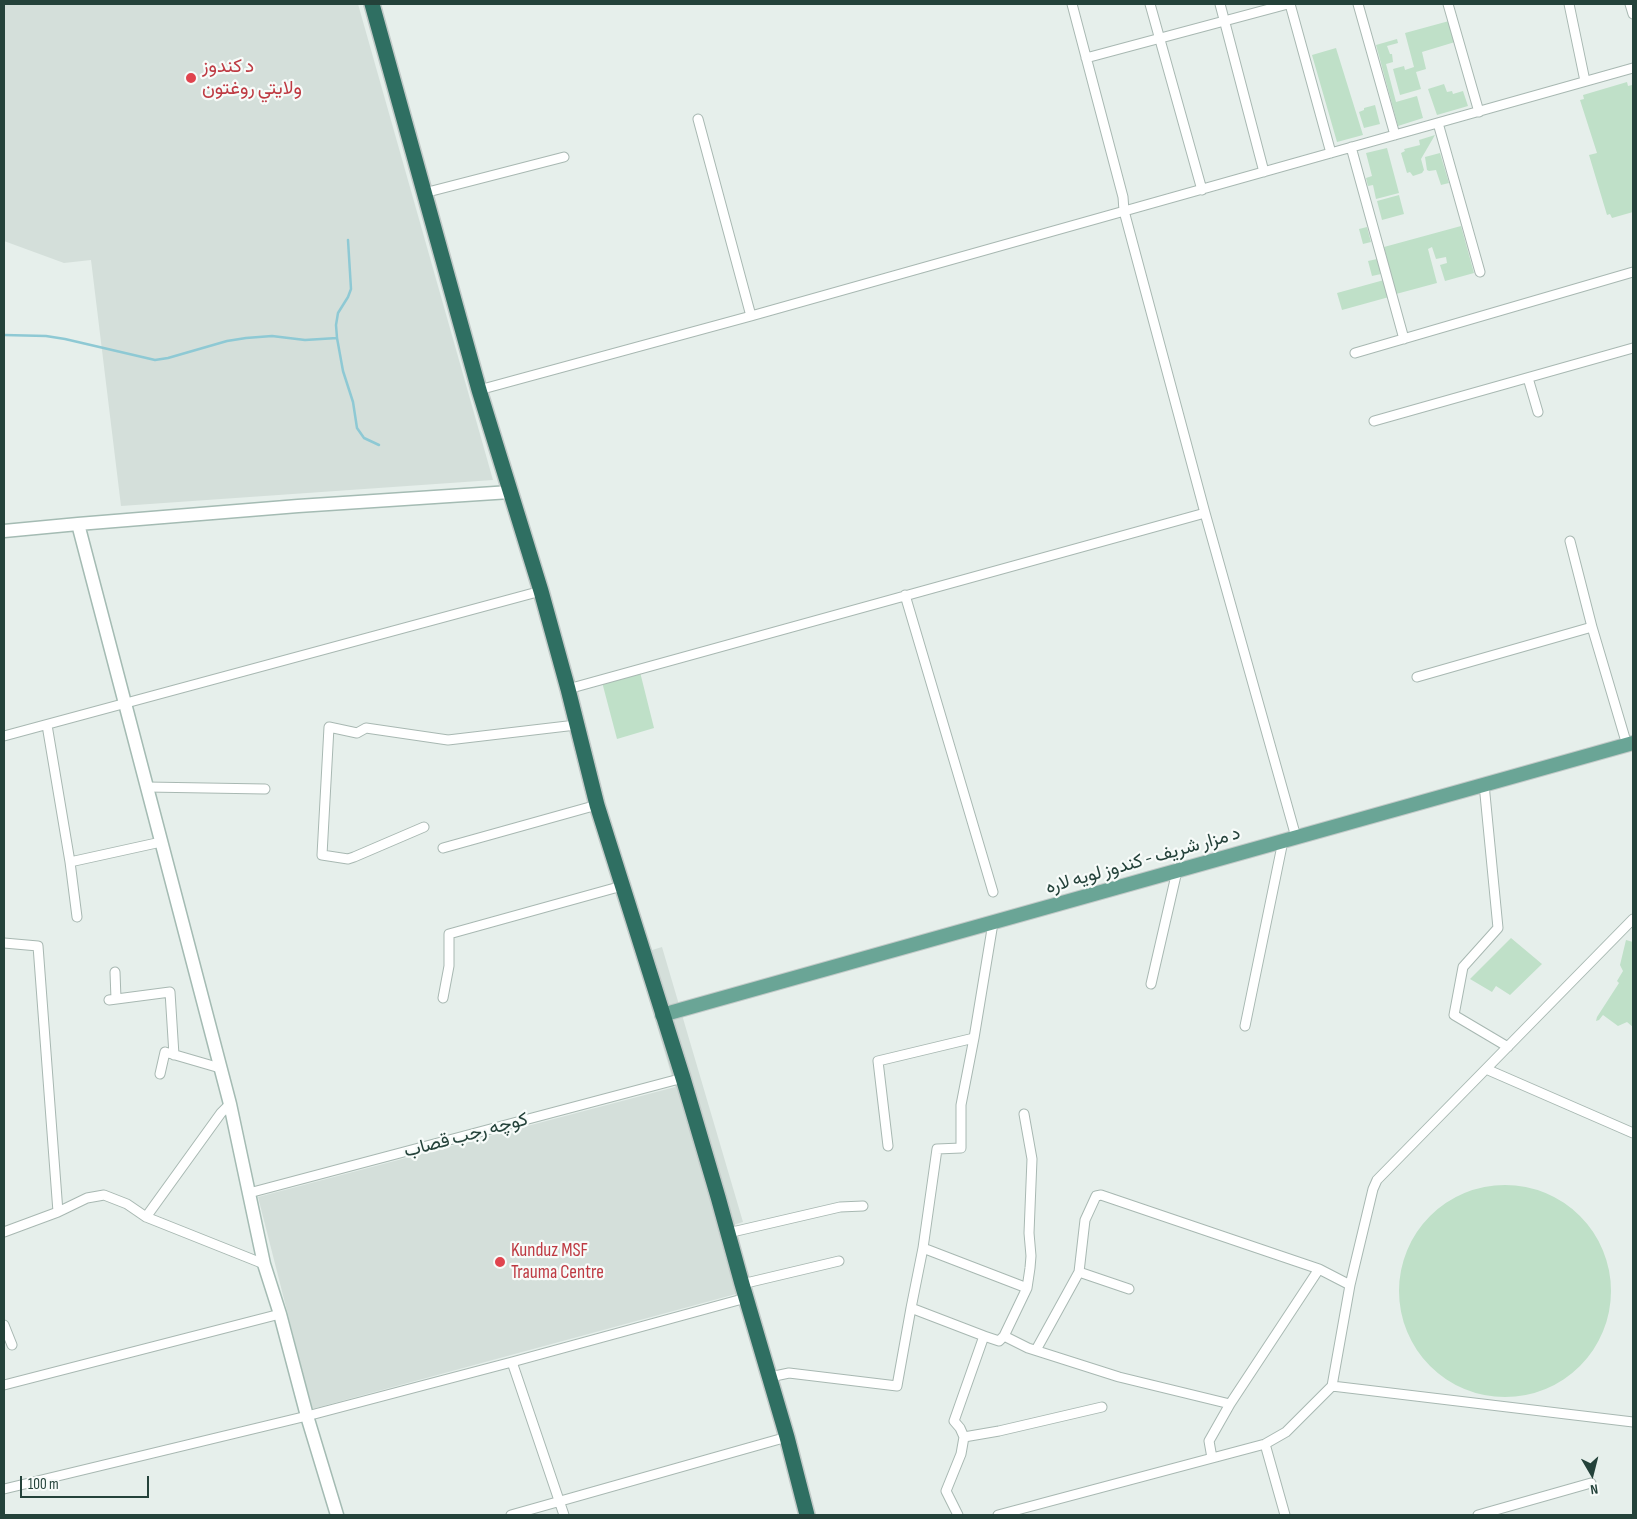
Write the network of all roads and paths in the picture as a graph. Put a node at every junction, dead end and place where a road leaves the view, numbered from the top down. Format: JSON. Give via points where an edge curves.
{"nodes":[{"id":1,"x":372,"y":4,"type":"edge"},
{"id":2,"x":1072,"y":4,"type":"edge"},
{"id":3,"x":1150,"y":4,"type":"edge"},
{"id":4,"x":1220,"y":4,"type":"edge"},
{"id":5,"x":1289,"y":4,"type":"edge"},
{"id":6,"x":1358,"y":4,"type":"edge"},
{"id":7,"x":1448,"y":4,"type":"edge"},
{"id":8,"x":1569,"y":4,"type":"edge"},
{"id":9,"x":1630,"y":4,"type":"edge"},
{"id":10,"x":1633,"y":14,"type":"edge"},
{"id":11,"x":1224,"y":21,"type":"junction"},
{"id":12,"x":1159,"y":38,"type":"junction"},
{"id":13,"x":1086,"y":58,"type":"junction"},
{"id":14,"x":1633,"y":68,"type":"edge"},
{"id":15,"x":1585,"y":81,"type":"junction"},
{"id":16,"x":1479,"y":112,"type":"junction"},
{"id":17,"x":698,"y":119,"type":"dead end"},
{"id":18,"x":1438,"y":123,"type":"junction"},
{"id":19,"x":1395,"y":135,"type":"junction"},
{"id":20,"x":1351,"y":148,"type":"junction"},
{"id":21,"x":1331,"y":153,"type":"junction"},
{"id":22,"x":564,"y":156,"type":"dead end"},
{"id":23,"x":1264,"y":172,"type":"junction"},
{"id":24,"x":1202,"y":190,"type":"junction"},
{"id":25,"x":424,"y":193,"type":"junction"},
{"id":26,"x":1124,"y":212,"type":"junction"},
{"id":27,"x":1480,"y":272,"type":"dead end"},
{"id":28,"x":1633,"y":272,"type":"edge"},
{"id":29,"x":751,"y":316,"type":"junction"},
{"id":30,"x":1404,"y":339,"type":"junction"},
{"id":31,"x":1633,"y":348,"type":"edge"},
{"id":32,"x":1355,"y":353,"type":"dead end"},
{"id":33,"x":1528,"y":378,"type":"junction"},
{"id":34,"x":479,"y":390,"type":"junction"},
{"id":35,"x":1538,"y":412,"type":"dead end"},
{"id":36,"x":1374,"y":421,"type":"dead end"},
{"id":37,"x":510,"y":492,"type":"junction"},
{"id":38,"x":1205,"y":513,"type":"junction"},
{"id":39,"x":78,"y":524,"type":"junction"},
{"id":40,"x":4,"y":532,"type":"edge"},
{"id":41,"x":1570,"y":541,"type":"dead end"},
{"id":42,"x":541,"y":591,"type":"junction"},
{"id":43,"x":905,"y":595,"type":"junction"},
{"id":44,"x":1592,"y":627,"type":"junction"},
{"id":45,"x":1417,"y":677,"type":"dead end"},
{"id":46,"x":568,"y":689,"type":"junction"},
{"id":47,"x":126,"y":702,"type":"junction"},
{"id":48,"x":48,"y":724,"type":"junction"},
{"id":49,"x":576,"y":725,"type":"junction"},
{"id":50,"x":4,"y":736,"type":"edge"},
{"id":51,"x":1630,"y":744,"type":"edge"},
{"id":52,"x":1484,"y":784,"type":"junction"},
{"id":53,"x":147,"y":787,"type":"junction"},
{"id":54,"x":265,"y":789,"type":"dead end"},
{"id":55,"x":597,"y":805,"type":"junction"},
{"id":56,"x":424,"y":827,"type":"dead end"},
{"id":57,"x":1290,"y":839,"type":"junction"},
{"id":58,"x":161,"y":842,"type":"junction"},
{"id":59,"x":443,"y":848,"type":"dead end"},
{"id":60,"x":70,"y":862,"type":"junction"},
{"id":61,"x":1177,"y":871,"type":"junction"},
{"id":62,"x":622,"y":886,"type":"junction"},
{"id":63,"x":993,"y":892,"type":"dead end"},
{"id":64,"x":77,"y":917,"type":"dead end"},
{"id":65,"x":1633,"y":919,"type":"edge"},
{"id":66,"x":993,"y":922,"type":"junction"},
{"id":67,"x":4,"y":943,"type":"edge"},
{"id":68,"x":115,"y":972,"type":"dead end"},
{"id":69,"x":1151,"y":984,"type":"dead end"},
{"id":70,"x":443,"y":998,"type":"dead end"},
{"id":71,"x":662,"y":1015,"type":"junction"},
{"id":72,"x":1244,"y":1026,"type":"dead end"},
{"id":73,"x":974,"y":1038,"type":"junction"},
{"id":74,"x":1508,"y":1047,"type":"junction"},
{"id":75,"x":174,"y":1055,"type":"junction"},
{"id":76,"x":220,"y":1068,"type":"junction"},
{"id":77,"x":1486,"y":1069,"type":"junction"},
{"id":78,"x":160,"y":1074,"type":"dead end"},
{"id":79,"x":683,"y":1078,"type":"junction"},
{"id":80,"x":230,"y":1104,"type":"junction"},
{"id":81,"x":1024,"y":1114,"type":"dead end"},
{"id":82,"x":1633,"y":1133,"type":"edge"},
{"id":83,"x":888,"y":1146,"type":"dead end"},
{"id":84,"x":250,"y":1193,"type":"junction"},
{"id":85,"x":863,"y":1206,"type":"dead end"},
{"id":86,"x":58,"y":1212,"type":"junction"},
{"id":87,"x":146,"y":1217,"type":"junction"},
{"id":88,"x":4,"y":1232,"type":"edge"},
{"id":89,"x":728,"y":1233,"type":"junction"},
{"id":90,"x":923,"y":1248,"type":"junction"},
{"id":91,"x":838,"y":1261,"type":"dead end"},
{"id":92,"x":264,"y":1264,"type":"junction"},
{"id":93,"x":1319,"y":1269,"type":"junction"},
{"id":94,"x":1079,"y":1272,"type":"junction"},
{"id":95,"x":1350,"y":1285,"type":"junction"},
{"id":96,"x":1027,"y":1288,"type":"junction"},
{"id":97,"x":1129,"y":1289,"type":"dead end"},
{"id":98,"x":744,"y":1291,"type":"junction"},
{"id":99,"x":911,"y":1308,"type":"junction"},
{"id":100,"x":280,"y":1314,"type":"junction"},
{"id":101,"x":4,"y":1325,"type":"edge"},
{"id":102,"x":984,"y":1336,"type":"junction"},
{"id":103,"x":1004,"y":1336,"type":"junction"},
{"id":104,"x":12,"y":1345,"type":"dead end"},
{"id":105,"x":1036,"y":1350,"type":"junction"},
{"id":106,"x":512,"y":1362,"type":"junction"},
{"id":107,"x":770,"y":1377,"type":"junction"},
{"id":108,"x":4,"y":1385,"type":"edge"},
{"id":109,"x":1332,"y":1386,"type":"junction"},
{"id":110,"x":1230,"y":1404,"type":"junction"},
{"id":111,"x":1102,"y":1407,"type":"dead end"},
{"id":112,"x":307,"y":1416,"type":"junction"},
{"id":113,"x":1633,"y":1422,"type":"edge"},
{"id":114,"x":964,"y":1437,"type":"junction"},
{"id":115,"x":787,"y":1438,"type":"junction"},
{"id":116,"x":1265,"y":1444,"type":"junction"},
{"id":117,"x":1212,"y":1458,"type":"junction"},
{"id":118,"x":1590,"y":1483,"type":"dead end"},
{"id":119,"x":4,"y":1489,"type":"edge"},
{"id":120,"x":561,"y":1502,"type":"junction"},
{"id":121,"x":337,"y":1515,"type":"edge"},
{"id":122,"x":510,"y":1515,"type":"edge"},
{"id":123,"x":564,"y":1515,"type":"edge"},
{"id":124,"x":807,"y":1515,"type":"edge"},
{"id":125,"x":958,"y":1515,"type":"edge"},
{"id":126,"x":998,"y":1515,"type":"edge"},
{"id":127,"x":1286,"y":1515,"type":"edge"},
{"id":128,"x":1478,"y":1515,"type":"edge"}],
"edges":[{"from":1,"to":25,"type":"highway"},
{"from":2,"to":13,"type":"street"},
{"from":3,"to":12,"type":"street"},
{"from":4,"to":11,"type":"street"},
{"from":5,"to":11,"type":"street"},
{"from":5,"to":21,"type":"street"},
{"from":6,"to":19,"type":"street"},
{"from":7,"to":16,"type":"street"},
{"from":8,"to":15,"type":"street"},
{"from":9,"to":10,"type":"street"},
{"from":11,"to":12,"type":"street"},
{"from":11,"to":23,"type":"street"},
{"from":12,"to":13,"type":"street"},
{"from":12,"to":24,"type":"street"},
{"from":13,"to":26,"type":"street","via":[[1123,197]]},
{"from":14,"to":15,"type":"street"},
{"from":15,"to":16,"type":"street"},
{"from":16,"to":18,"type":"street"},
{"from":17,"to":29,"type":"street"},
{"from":18,"to":19,"type":"street"},
{"from":18,"to":27,"type":"street"},
{"from":19,"to":20,"type":"street"},
{"from":20,"to":21,"type":"street"},
{"from":20,"to":30,"type":"street"},
{"from":21,"to":23,"type":"street"},
{"from":22,"to":25,"type":"street"},
{"from":23,"to":24,"type":"street"},
{"from":24,"to":26,"type":"street"},
{"from":25,"to":34,"type":"highway"},
{"from":26,"to":29,"type":"street"},
{"from":26,"to":38,"type":"street"},
{"from":28,"to":30,"type":"street"},
{"from":29,"to":34,"type":"street"},
{"from":30,"to":32,"type":"street"},
{"from":31,"to":33,"type":"street"},
{"from":33,"to":35,"type":"street"},
{"from":33,"to":36,"type":"street"},
{"from":34,"to":37,"type":"highway"},
{"from":37,"to":39,"type":"street"},
{"from":37,"to":42,"type":"highway"},
{"from":38,"to":43,"type":"street"},
{"from":38,"to":57,"type":"street"},
{"from":39,"to":40,"type":"street"},
{"from":39,"to":47,"type":"street"},
{"from":41,"to":44,"type":"street"},
{"from":42,"to":46,"type":"highway"},
{"from":42,"to":47,"type":"street"},
{"from":43,"to":46,"type":"street"},
{"from":43,"to":63,"type":"street"},
{"from":44,"to":45,"type":"street"},
{"from":44,"to":51,"type":"street"},
{"from":46,"to":49,"type":"highway"},
{"from":47,"to":48,"type":"street"},
{"from":47,"to":53,"type":"street"},
{"from":48,"to":50,"type":"street"},
{"from":48,"to":60,"type":"street"},
{"from":49,"to":55,"type":"highway"},
{"from":49,"to":56,"type":"street","via":[[448,740],[366,728],[357,732],[329,727],[322,855],[348,859]]},
{"from":51,"to":52,"type":"main road","name":"د مزار شریف - کندوز لویه لاره"},
{"from":52,"to":57,"type":"main road","name":"د مزار شریف - کندوز لویه لاره"},
{"from":52,"to":74,"type":"street","via":[[1498,928],[1463,967],[1454,1015]]},
{"from":53,"to":54,"type":"street"},
{"from":53,"to":58,"type":"street"},
{"from":55,"to":59,"type":"street"},
{"from":55,"to":62,"type":"highway"},
{"from":57,"to":61,"type":"main road","name":"د مزار شریف - کندوز لویه لاره"},
{"from":57,"to":72,"type":"street"},
{"from":58,"to":60,"type":"street"},
{"from":58,"to":76,"type":"street"},
{"from":60,"to":64,"type":"street"},
{"from":61,"to":66,"type":"main road","name":"د مزار شریف - کندوز لویه لاره"},
{"from":61,"to":69,"type":"street"},
{"from":62,"to":70,"type":"street","via":[[449,934],[449,966]]},
{"from":62,"to":71,"type":"highway"},
{"from":65,"to":74,"type":"street"},
{"from":66,"to":71,"type":"main road","name":"د مزار شریف - کندوز لویه لاره"},
{"from":66,"to":73,"type":"street"},
{"from":67,"to":86,"type":"street","via":[[38,946]]},
{"from":68,"to":75,"type":"street","via":[[112,999],[170,992]]},
{"from":71,"to":79,"type":"highway"},
{"from":73,"to":83,"type":"street","via":[[878,1061]]},
{"from":73,"to":90,"type":"street","via":[[961,1105],[961,1148],[937,1149]]},
{"from":74,"to":77,"type":"street"},
{"from":75,"to":76,"type":"street"},
{"from":75,"to":78,"type":"street","via":[[164,1052]]},
{"from":76,"to":80,"type":"street"},
{"from":77,"to":82,"type":"street"},
{"from":77,"to":95,"type":"street","via":[[1377,1180],[1372,1189]]},
{"from":79,"to":84,"type":"street","name":"کوچه رجب قصاب"},
{"from":79,"to":89,"type":"highway"},
{"from":80,"to":84,"type":"street"},
{"from":80,"to":87,"type":"street"},
{"from":81,"to":96,"type":"street","via":[[1032,1159],[1031,1256]]},
{"from":84,"to":92,"type":"street"},
{"from":85,"to":89,"type":"street","via":[[840,1207]]},
{"from":86,"to":87,"type":"street","via":[[87,1198],[104,1195],[127,1204]]},
{"from":86,"to":88,"type":"street"},
{"from":87,"to":92,"type":"street"},
{"from":89,"to":98,"type":"highway"},
{"from":90,"to":96,"type":"street"},
{"from":90,"to":99,"type":"street"},
{"from":91,"to":98,"type":"street"},
{"from":92,"to":100,"type":"street"},
{"from":93,"to":94,"type":"street","via":[[1100,1195],[1094,1198],[1085,1220]]},
{"from":93,"to":95,"type":"street"},
{"from":93,"to":110,"type":"street"},
{"from":94,"to":97,"type":"street"},
{"from":94,"to":105,"type":"street"},
{"from":95,"to":109,"type":"street"},
{"from":96,"to":103,"type":"street"},
{"from":98,"to":106,"type":"street"},
{"from":98,"to":107,"type":"highway"},
{"from":99,"to":102,"type":"street"},
{"from":99,"to":107,"type":"street","via":[[897,1386],[789,1373]]},
{"from":100,"to":108,"type":"street"},
{"from":100,"to":112,"type":"street"},
{"from":101,"to":104,"type":"street"},
{"from":102,"to":103,"type":"street","via":[[999,1341]]},
{"from":102,"to":114,"type":"street","via":[[954,1421]]},
{"from":103,"to":105,"type":"street"},
{"from":105,"to":110,"type":"street","via":[[1119,1377]]},
{"from":106,"to":112,"type":"street"},
{"from":106,"to":120,"type":"street"},
{"from":107,"to":115,"type":"highway"},
{"from":109,"to":113,"type":"street"},
{"from":109,"to":116,"type":"street","via":[[1286,1432]]},
{"from":110,"to":117,"type":"street","via":[[1209,1441]]},
{"from":111,"to":114,"type":"street"},
{"from":112,"to":119,"type":"street"},
{"from":112,"to":121,"type":"street"},
{"from":114,"to":125,"type":"street","via":[[946,1491]]},
{"from":115,"to":120,"type":"street"},
{"from":115,"to":124,"type":"highway"},
{"from":116,"to":117,"type":"street"},
{"from":116,"to":127,"type":"street"},
{"from":117,"to":126,"type":"street"},
{"from":118,"to":128,"type":"street"},
{"from":120,"to":122,"type":"street"},
{"from":120,"to":123,"type":"street"}]}
